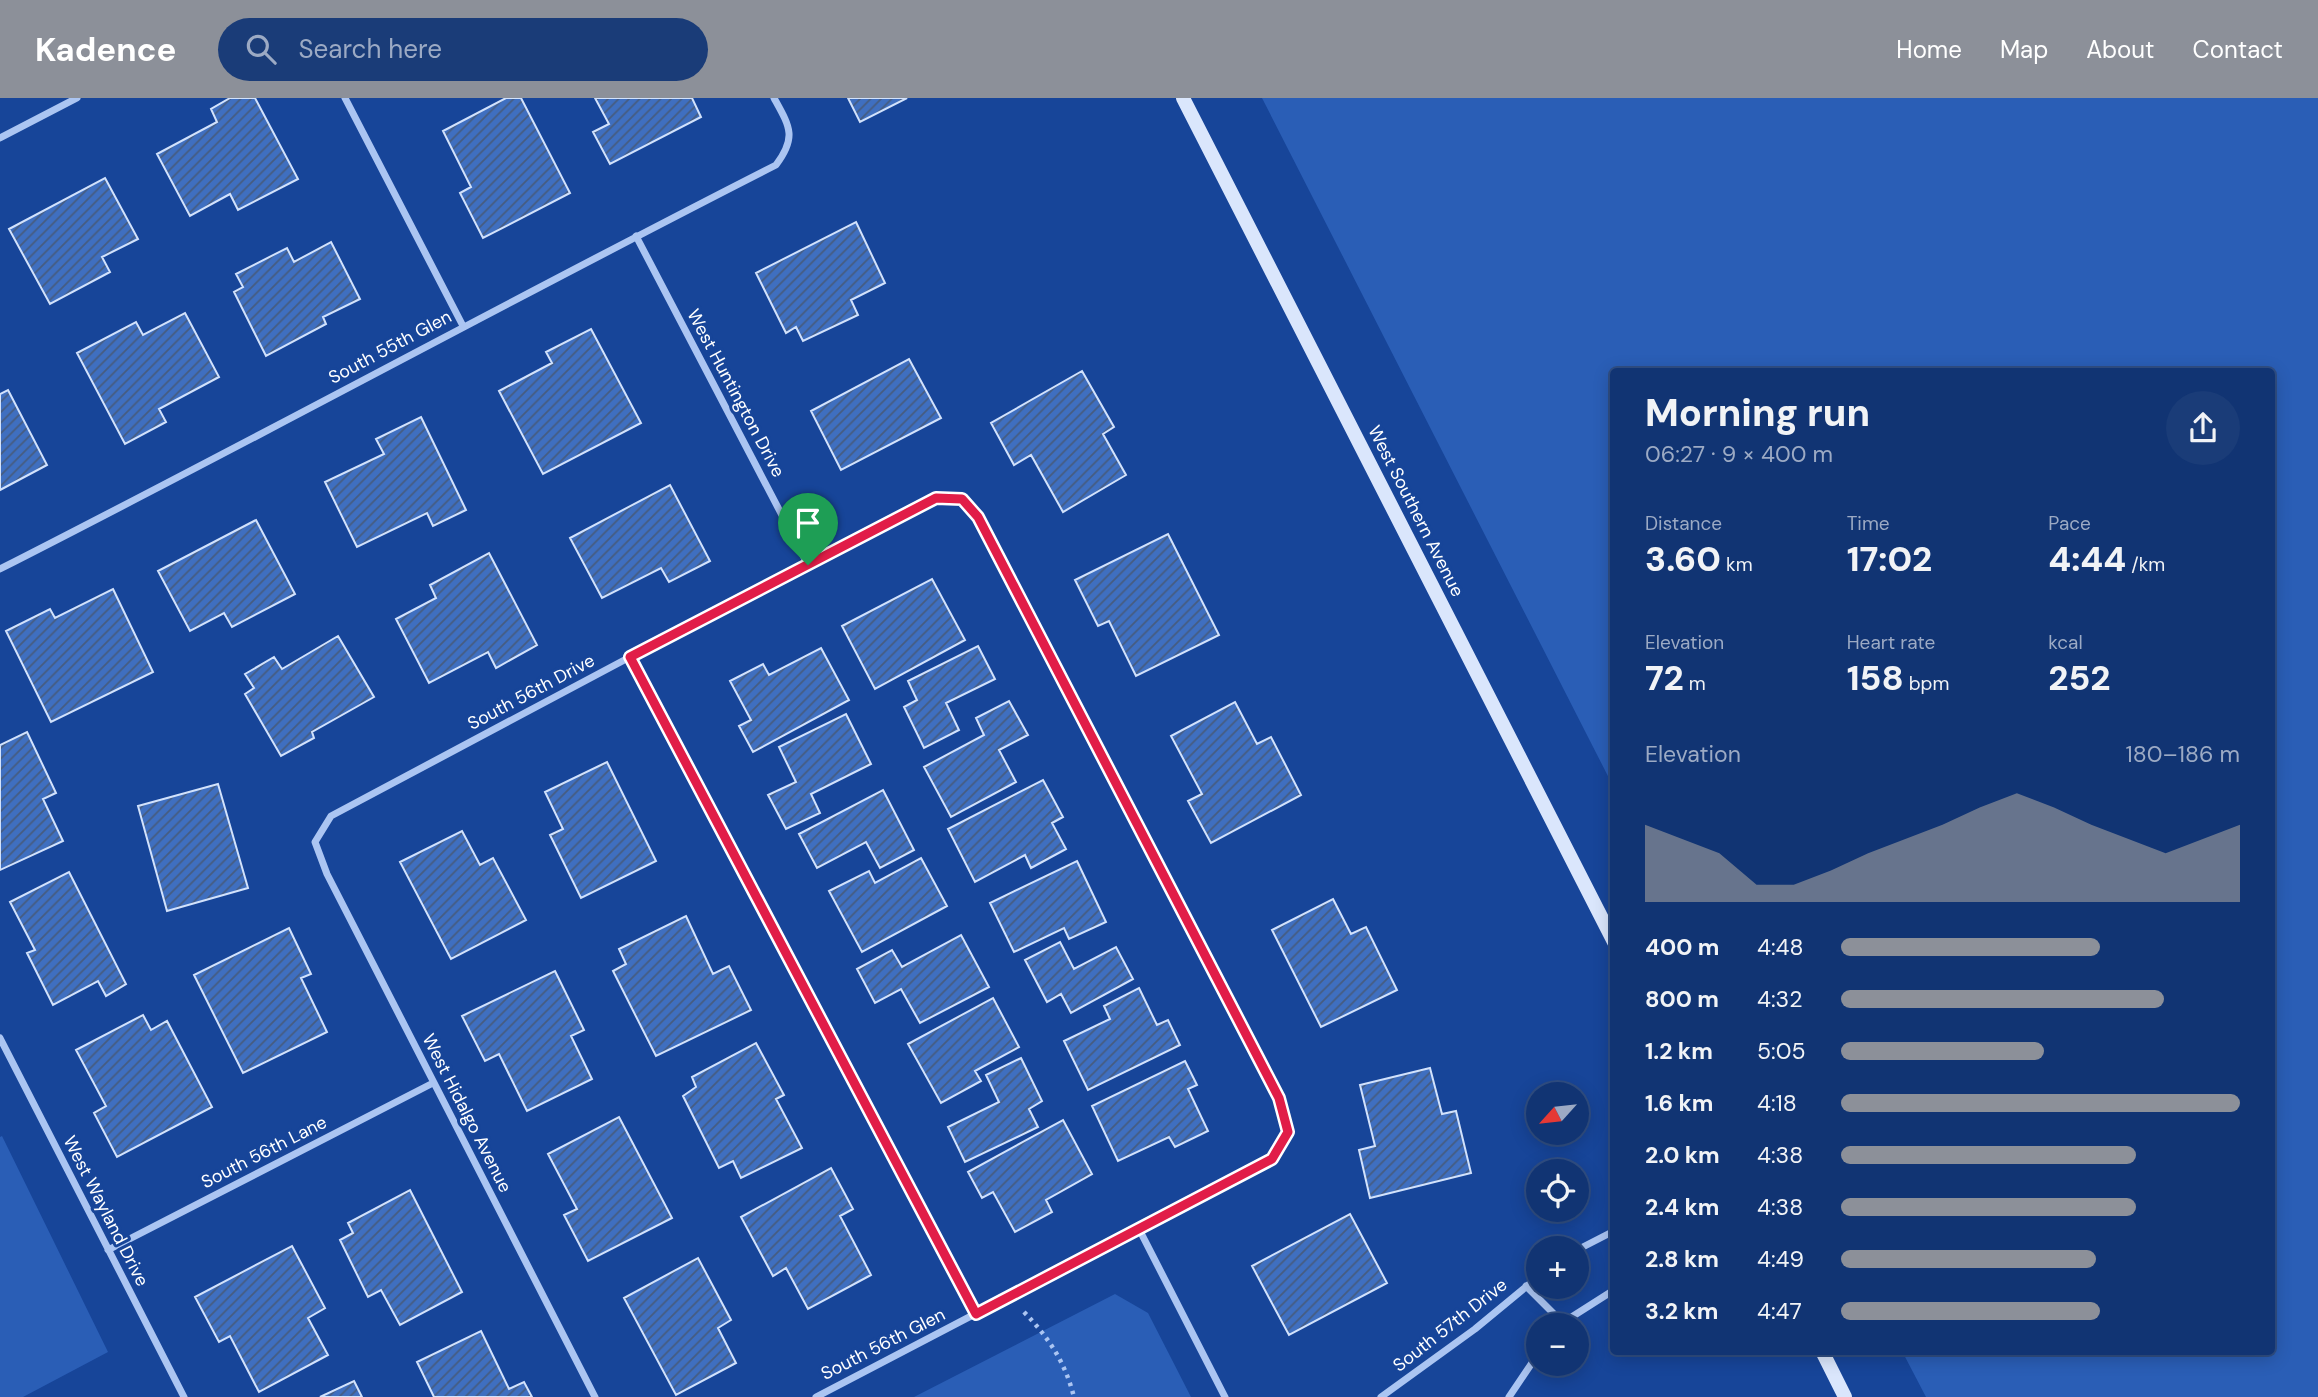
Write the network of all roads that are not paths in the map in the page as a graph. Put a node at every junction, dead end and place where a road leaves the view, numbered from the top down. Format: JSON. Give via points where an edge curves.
{"nodes":[{"id":1,"x":78,"y":98,"type":"edge"},
{"id":2,"x":345,"y":98,"type":"edge"},
{"id":3,"x":774,"y":98,"type":"edge"},
{"id":4,"x":1183,"y":98,"type":"edge"},
{"id":5,"x":0,"y":138,"type":"edge"},
{"id":6,"x":636,"y":236,"type":"junction"},
{"id":7,"x":463,"y":326,"type":"junction"},
{"id":8,"x":808,"y":565,"type":"junction"},
{"id":9,"x":0,"y":569,"type":"edge"},
{"id":10,"x":630,"y":657,"type":"junction"},
{"id":11,"x":315,"y":842,"type":"joint"},
{"id":12,"x":1610,"y":934,"type":"edge"},
{"id":13,"x":0,"y":1038,"type":"edge"},
{"id":14,"x":433,"y":1083,"type":"junction"},
{"id":15,"x":1288,"y":1132,"type":"joint"},
{"id":16,"x":1139,"y":1229,"type":"junction"},
{"id":17,"x":1610,"y":1233,"type":"edge"},
{"id":18,"x":1589,"y":1244,"type":"edge"},
{"id":19,"x":108,"y":1250,"type":"junction"},
{"id":20,"x":1526,"y":1287,"type":"edge"},
{"id":21,"x":1610,"y":1292,"type":"edge"},
{"id":22,"x":1539,"y":1299,"type":"edge"},
{"id":23,"x":1551,"y":1313,"type":"edge"},
{"id":24,"x":1576,"y":1313,"type":"edge"},
{"id":25,"x":976,"y":1314,"type":"junction"},
{"id":26,"x":1824,"y":1355,"type":"edge"},
{"id":27,"x":1526,"y":1372,"type":"edge"},
{"id":28,"x":184,"y":1397,"type":"edge"},
{"id":29,"x":595,"y":1397,"type":"edge"},
{"id":30,"x":816,"y":1397,"type":"edge"},
{"id":31,"x":1225,"y":1397,"type":"edge"},
{"id":32,"x":1381,"y":1397,"type":"edge"},
{"id":33,"x":1509,"y":1397,"type":"edge"},
{"id":34,"x":1846,"y":1397,"type":"edge"}],
"edges":[{"from":1,"to":5,"type":"street"},
{"from":2,"to":7,"type":"street"},
{"from":3,"to":6,"type":"street","name":"South 55th Glen","via":[[788,123],[789,148],[776,165]]},
{"from":4,"to":12,"type":"main road","name":"West Southern Avenue"},
{"from":6,"to":7,"type":"street","name":"South 55th Glen"},
{"from":6,"to":8,"type":"street","name":"West Huntington Drive"},
{"from":7,"to":9,"type":"street","name":"South 55th Glen"},
{"from":8,"to":10,"type":"street","name":"South 56th Drive"},
{"from":8,"to":15,"type":"street","name":"South 56th Drive","via":[[936,498],[962,499],[978,517],[1279,1098]]},
{"from":10,"to":11,"type":"street","name":"South 56th Drive","via":[[331,816]]},
{"from":10,"to":25,"type":"street"},
{"from":11,"to":14,"type":"street","name":"West Hidalgo Avenue"},
{"from":13,"to":19,"type":"street","name":"West Wayland Drive"},
{"from":14,"to":19,"type":"street","name":"South 56th Lane"},
{"from":14,"to":29,"type":"street","name":"West Hidalgo Avenue"},
{"from":15,"to":16,"type":"street","name":"South 56th Glen","via":[[1272,1159]]},
{"from":16,"to":25,"type":"street","name":"South 56th Glen"},
{"from":16,"to":31,"type":"street"},
{"from":17,"to":18,"type":"street"},
{"from":19,"to":28,"type":"street","name":"West Wayland Drive"},
{"from":20,"to":32,"type":"street","name":"South 57th Drive"},
{"from":21,"to":24,"type":"street"},
{"from":22,"to":23,"type":"street"},
{"from":25,"to":30,"type":"street","name":"South 56th Glen"},
{"from":26,"to":34,"type":"main road"},
{"from":27,"to":33,"type":"street"}]}
